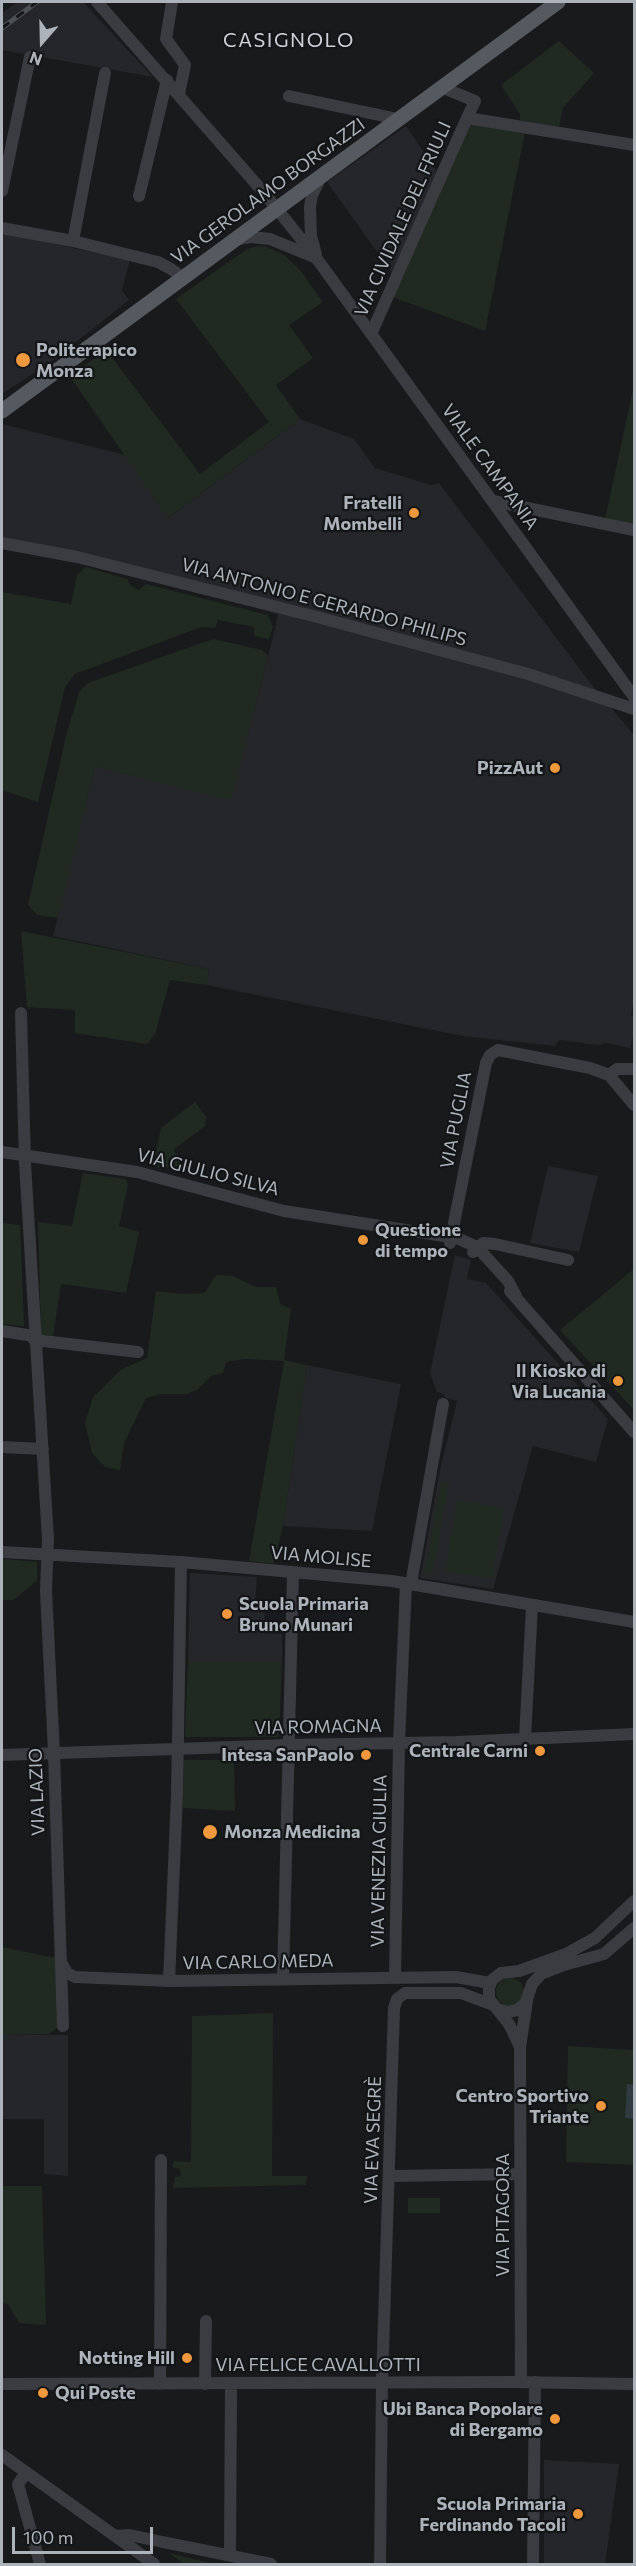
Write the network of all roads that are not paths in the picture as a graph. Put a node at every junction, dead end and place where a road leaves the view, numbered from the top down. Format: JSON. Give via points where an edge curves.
{"nodes":[{"id":1,"x":97,"y":2,"type":"edge"},
{"id":2,"x":172,"y":2,"type":"edge"},
{"id":3,"x":558,"y":2,"type":"edge"},
{"id":4,"x":30,"y":57,"type":"dead end"},
{"id":5,"x":105,"y":73,"type":"dead end"},
{"id":6,"x":167,"y":80,"type":"junction"},
{"id":7,"x":441,"y":87,"type":"junction"},
{"id":8,"x":179,"y":94,"type":"junction"},
{"id":9,"x":289,"y":96,"type":"dead end"},
{"id":10,"x":468,"y":118,"type":"junction"},
{"id":11,"x":398,"y":119,"type":"junction"},
{"id":12,"x":634,"y":145,"type":"edge"},
{"id":13,"x":321,"y":176,"type":"junction"},
{"id":14,"x":2,"y":191,"type":"edge"},
{"id":15,"x":139,"y":196,"type":"dead end"},
{"id":16,"x":277,"y":209,"type":"junction"},
{"id":17,"x":2,"y":228,"type":"edge"},
{"id":18,"x":238,"y":239,"type":"junction"},
{"id":19,"x":73,"y":242,"type":"junction"},
{"id":20,"x":317,"y":259,"type":"junction"},
{"id":21,"x":183,"y":278,"type":"junction"},
{"id":22,"x":372,"y":334,"type":"junction"},
{"id":23,"x":2,"y":411,"type":"edge"},
{"id":24,"x":493,"y":501,"type":"junction"},
{"id":25,"x":634,"y":530,"type":"edge"},
{"id":26,"x":2,"y":543,"type":"edge"},
{"id":27,"x":634,"y":697,"type":"edge"},
{"id":28,"x":634,"y":709,"type":"edge"},
{"id":29,"x":21,"y":1013,"type":"dead end"},
{"id":30,"x":634,"y":1069,"type":"edge"},
{"id":31,"x":609,"y":1075,"type":"junction"},
{"id":32,"x":634,"y":1105,"type":"edge"},
{"id":33,"x":2,"y":1152,"type":"edge"},
{"id":34,"x":24,"y":1154,"type":"junction"},
{"id":35,"x":450,"y":1240,"type":"junction"},
{"id":36,"x":475,"y":1250,"type":"junction"},
{"id":37,"x":568,"y":1260,"type":"dead end"},
{"id":38,"x":2,"y":1331,"type":"edge"},
{"id":39,"x":34,"y":1338,"type":"junction"},
{"id":40,"x":138,"y":1352,"type":"dead end"},
{"id":41,"x":443,"y":1404,"type":"dead end"},
{"id":42,"x":634,"y":1432,"type":"edge"},
{"id":43,"x":2,"y":1447,"type":"edge"},
{"id":44,"x":43,"y":1449,"type":"junction"},
{"id":45,"x":2,"y":1552,"type":"edge"},
{"id":46,"x":46,"y":1556,"type":"junction"},
{"id":47,"x":181,"y":1563,"type":"junction"},
{"id":48,"x":293,"y":1573,"type":"junction"},
{"id":49,"x":408,"y":1583,"type":"junction"},
{"id":50,"x":532,"y":1606,"type":"junction"},
{"id":51,"x":634,"y":1622,"type":"edge"},
{"id":52,"x":634,"y":1734,"type":"edge"},
{"id":53,"x":525,"y":1738,"type":"junction"},
{"id":54,"x":399,"y":1743,"type":"junction"},
{"id":55,"x":289,"y":1744,"type":"junction"},
{"id":56,"x":178,"y":1749,"type":"junction"},
{"id":57,"x":54,"y":1753,"type":"junction"},
{"id":58,"x":2,"y":1755,"type":"edge"},
{"id":59,"x":634,"y":1901,"type":"edge"},
{"id":60,"x":634,"y":1928,"type":"edge"},
{"id":61,"x":62,"y":1964,"type":"junction"},
{"id":62,"x":506,"y":1972,"type":"junction"},
{"id":63,"x":283,"y":1978,"type":"junction"},
{"id":64,"x":395,"y":1978,"type":"junction"},
{"id":65,"x":461,"y":1978,"type":"junction"},
{"id":66,"x":169,"y":1981,"type":"junction"},
{"id":67,"x":490,"y":1983,"type":"junction"},
{"id":68,"x":528,"y":1998,"type":"junction"},
{"id":69,"x":495,"y":2007,"type":"junction"},
{"id":70,"x":63,"y":2026,"type":"dead end"},
{"id":71,"x":520,"y":2047,"type":"junction"},
{"id":72,"x":161,"y":2160,"type":"dead end"},
{"id":73,"x":520,"y":2174,"type":"junction"},
{"id":74,"x":390,"y":2176,"type":"junction"},
{"id":75,"x":206,"y":2321,"type":"dead end"},
{"id":76,"x":520,"y":2382,"type":"junction"},
{"id":77,"x":536,"y":2382,"type":"junction"},
{"id":78,"x":231,"y":2383,"type":"junction"},
{"id":79,"x":2,"y":2384,"type":"edge"},
{"id":80,"x":160,"y":2384,"type":"junction"},
{"id":81,"x":205,"y":2384,"type":"junction"},
{"id":82,"x":382,"y":2384,"type":"junction"},
{"id":83,"x":634,"y":2384,"type":"edge"},
{"id":84,"x":2,"y":2455,"type":"edge"},
{"id":85,"x":26,"y":2473,"type":"junction"},
{"id":86,"x":115,"y":2536,"type":"junction"},
{"id":87,"x":230,"y":2555,"type":"junction"},
{"id":88,"x":40,"y":2565,"type":"edge"},
{"id":89,"x":154,"y":2565,"type":"edge"},
{"id":90,"x":270,"y":2565,"type":"edge"},
{"id":91,"x":380,"y":2565,"type":"edge"},
{"id":92,"x":533,"y":2565,"type":"edge"}],
"edges":[{"from":1,"to":6,"type":"street","name":"VIALE CAMPANIA"},
{"from":2,"to":8,"type":"street","via":[[166,39],[185,65]]},
{"from":3,"to":7,"type":"main road","name":"VIA GEROLAMO BORGAZZI"},
{"from":4,"to":14,"type":"street"},
{"from":5,"to":19,"type":"street"},
{"from":6,"to":8,"type":"street","name":"VIALE CAMPANIA"},
{"from":6,"to":15,"type":"street"},
{"from":7,"to":10,"type":"street","name":"VIA CIVIDALE DEL FRIULI","via":[[475,101]]},
{"from":7,"to":11,"type":"main road","name":"VIA GEROLAMO BORGAZZI"},
{"from":8,"to":16,"type":"street","name":"VIALE CAMPANIA"},
{"from":9,"to":11,"type":"street"},
{"from":10,"to":12,"type":"street","name":"VIA CIVIDALE DEL FRIULI"},
{"from":10,"to":22,"type":"street","name":"VIA CIVIDALE DEL FRIULI"},
{"from":11,"to":13,"type":"main road","name":"VIA GEROLAMO BORGAZZI"},
{"from":13,"to":16,"type":"main road","name":"VIA GEROLAMO BORGAZZI"},
{"from":13,"to":20,"type":"street","name":"VIALE CAMPANIA","via":[[310,207]]},
{"from":16,"to":18,"type":"main road","name":"VIA GEROLAMO BORGAZZI"},
{"from":16,"to":20,"type":"street","name":"VIALE CAMPANIA"},
{"from":17,"to":19,"type":"street"},
{"from":18,"to":20,"type":"street","via":[[270,239]]},
{"from":18,"to":21,"type":"main road","name":"VIA GEROLAMO BORGAZZI"},
{"from":19,"to":21,"type":"street","via":[[158,262]]},
{"from":20,"to":22,"type":"street","name":"VIALE CAMPANIA"},
{"from":21,"to":23,"type":"main road","name":"VIA GEROLAMO BORGAZZI"},
{"from":22,"to":24,"type":"street","name":"VIALE CAMPANIA"},
{"from":24,"to":25,"type":"street"},
{"from":24,"to":27,"type":"street","name":"VIALE CAMPANIA"},
{"from":26,"to":28,"type":"street","name":"VIA ANTONIO E GERARDO PHILIPS","via":[[77,557],[317,617],[528,674]]},
{"from":29,"to":34,"type":"street","name":"VIA LAZIO"},
{"from":30,"to":31,"type":"street","name":"VIA PUGLIA","via":[[616,1069]]},
{"from":31,"to":32,"type":"street"},
{"from":31,"to":35,"type":"street","name":"VIA PUGLIA","via":[[498,1050],[490,1055]]},
{"from":33,"to":34,"type":"street","name":"VIA GIULIO SILVA"},
{"from":34,"to":35,"type":"street","name":"VIA GIULIO SILVA","via":[[137,1172],[268,1207],[404,1228]]},
{"from":34,"to":39,"type":"street","name":"VIA LAZIO"},
{"from":35,"to":36,"type":"street","name":"VIA GIULIO SILVA"},
{"from":36,"to":37,"type":"street","name":"VIA GIULIO SILVA","via":[[483,1243],[495,1244]]},
{"from":36,"to":42,"type":"street","via":[[508,1281],[516,1296]]},
{"from":38,"to":39,"type":"street"},
{"from":39,"to":40,"type":"street"},
{"from":39,"to":44,"type":"street","name":"VIA LAZIO"},
{"from":41,"to":49,"type":"street","name":"VIA VENEZIA GIULIA"},
{"from":43,"to":44,"type":"street"},
{"from":44,"to":46,"type":"street","name":"VIA LAZIO"},
{"from":45,"to":46,"type":"street","name":"VIA MOLISE"},
{"from":46,"to":47,"type":"street","name":"VIA MOLISE"},
{"from":46,"to":57,"type":"street","name":"VIA LAZIO"},
{"from":47,"to":48,"type":"street","name":"VIA MOLISE"},
{"from":47,"to":56,"type":"street"},
{"from":48,"to":49,"type":"street","name":"VIA MOLISE"},
{"from":48,"to":55,"type":"street"},
{"from":49,"to":50,"type":"street","name":"VIA MOLISE"},
{"from":49,"to":54,"type":"street","name":"VIA VENEZIA GIULIA"},
{"from":50,"to":51,"type":"street","name":"VIA MOLISE"},
{"from":50,"to":53,"type":"street"},
{"from":52,"to":53,"type":"street","name":"VIA ROMAGNA"},
{"from":53,"to":54,"type":"street","name":"VIA ROMAGNA"},
{"from":54,"to":55,"type":"street","name":"VIA ROMAGNA"},
{"from":54,"to":64,"type":"street","name":"VIA VENEZIA GIULIA"},
{"from":55,"to":56,"type":"street","name":"VIA ROMAGNA"},
{"from":55,"to":63,"type":"street"},
{"from":56,"to":57,"type":"street","name":"VIA ROMAGNA"},
{"from":56,"to":66,"type":"street"},
{"from":57,"to":58,"type":"street","name":"VIA ROMAGNA"},
{"from":57,"to":61,"type":"street","name":"VIA LAZIO"},
{"from":59,"to":62,"type":"street","name":"VIA CARLO MEDA","via":[[595,1938],[557,1958]]},
{"from":60,"to":68,"type":"street","via":[[604,1954],[541,1974],[532,1984]]},
{"from":61,"to":66,"type":"street","name":"VIA CARLO MEDA","via":[[75,1977]]},
{"from":61,"to":70,"type":"street","name":"VIA LAZIO"},
{"from":62,"to":65,"type":"street","name":"VIA CARLO MEDA"},
{"from":62,"to":67,"type":"street","name":"VIA CARLO MEDA"},
{"from":62,"to":68,"type":"street","via":[[524,1979]]},
{"from":63,"to":64,"type":"street","name":"VIA CARLO MEDA"},
{"from":63,"to":66,"type":"street","name":"VIA CARLO MEDA"},
{"from":64,"to":65,"type":"street","name":"VIA CARLO MEDA"},
{"from":65,"to":67,"type":"street","name":"VIA CARLO MEDA"},
{"from":67,"to":69,"type":"street","via":[[488,1994]]},
{"from":68,"to":69,"type":"street","via":[[520,2009],[512,2012]]},
{"from":68,"to":71,"type":"street","name":"VIA PITAGORA"},
{"from":69,"to":71,"type":"street","name":"VIA PITAGORA"},
{"from":69,"to":74,"type":"street","name":"VIA EVA SEGRÈ","via":[[457,1992],[405,1993],[397,1999]]},
{"from":71,"to":73,"type":"street","name":"VIA PITAGORA"},
{"from":72,"to":80,"type":"street"},
{"from":73,"to":74,"type":"street"},
{"from":73,"to":76,"type":"street","name":"VIA PITAGORA"},
{"from":74,"to":82,"type":"street","name":"VIA EVA SEGRÈ"},
{"from":75,"to":81,"type":"street"},
{"from":76,"to":77,"type":"street","name":"VIA FELICE CAVALLOTTI"},
{"from":76,"to":82,"type":"street","name":"VIA FELICE CAVALLOTTI"},
{"from":77,"to":83,"type":"street","name":"VIA FELICE CAVALLOTTI"},
{"from":77,"to":92,"type":"street"},
{"from":78,"to":81,"type":"street","name":"VIA FELICE CAVALLOTTI"},
{"from":78,"to":82,"type":"street","name":"VIA FELICE CAVALLOTTI"},
{"from":78,"to":87,"type":"street"},
{"from":79,"to":80,"type":"street","name":"VIA FELICE CAVALLOTTI"},
{"from":80,"to":81,"type":"street","name":"VIA FELICE CAVALLOTTI"},
{"from":82,"to":91,"type":"street","name":"VIA EVA SEGRÈ"},
{"from":84,"to":85,"type":"street"},
{"from":85,"to":86,"type":"street"},
{"from":85,"to":88,"type":"street","via":[[18,2484]]},
{"from":86,"to":87,"type":"street","via":[[130,2535]]},
{"from":86,"to":89,"type":"street"},
{"from":87,"to":90,"type":"street"}]}
